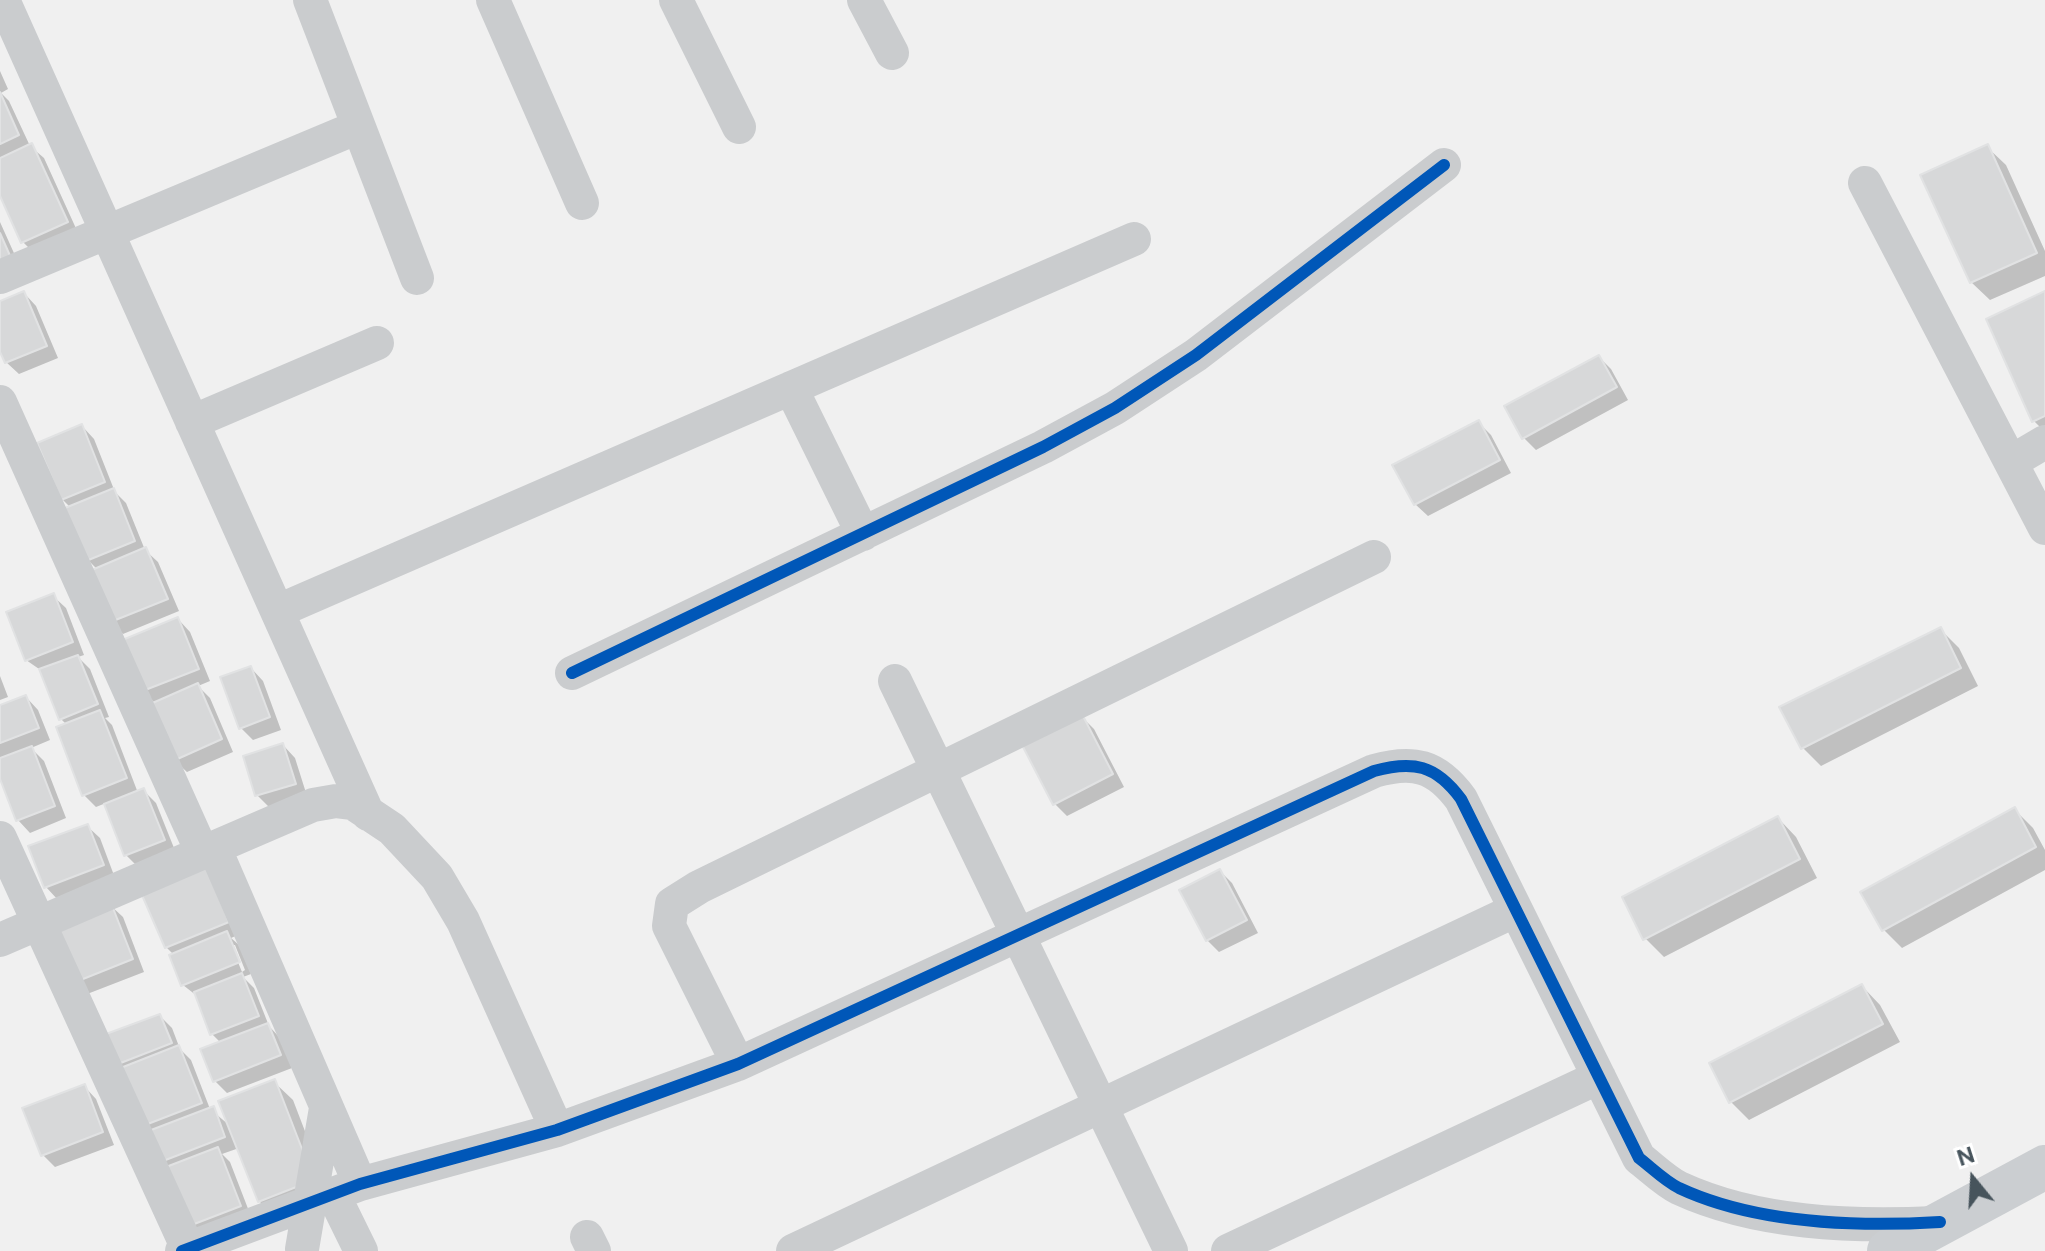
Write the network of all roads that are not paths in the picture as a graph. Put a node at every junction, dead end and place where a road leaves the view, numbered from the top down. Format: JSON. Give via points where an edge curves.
{"nodes":[{"id":1,"x":3,"y":0,"type":"edge"},
{"id":2,"x":310,"y":0,"type":"edge"},
{"id":3,"x":493,"y":0,"type":"edge"},
{"id":4,"x":676,"y":0,"type":"edge"},
{"id":5,"x":864,"y":0,"type":"edge"},
{"id":6,"x":892,"y":53,"type":"dead end"},
{"id":7,"x":358,"y":127,"type":"junction"},
{"id":8,"x":739,"y":127,"type":"dead end"},
{"id":9,"x":1444,"y":165,"type":"dead end"},
{"id":10,"x":1865,"y":183,"type":"dead end"},
{"id":11,"x":582,"y":203,"type":"dead end"},
{"id":12,"x":107,"y":232,"type":"junction"},
{"id":13,"x":1134,"y":239,"type":"dead end"},
{"id":14,"x":0,"y":277,"type":"edge"},
{"id":15,"x":417,"y":278,"type":"dead end"},
{"id":16,"x":377,"y":343,"type":"dead end"},
{"id":17,"x":791,"y":388,"type":"junction"},
{"id":18,"x":0,"y":402,"type":"edge"},
{"id":19,"x":192,"y":422,"type":"junction"},
{"id":20,"x":2045,"y":442,"type":"edge"},
{"id":21,"x":2011,"y":462,"type":"junction"},
{"id":22,"x":2045,"y":528,"type":"edge"},
{"id":23,"x":863,"y":534,"type":"junction"},
{"id":24,"x":1374,"y":557,"type":"dead end"},
{"id":25,"x":278,"y":611,"type":"junction"},
{"id":26,"x":572,"y":673,"type":"dead end"},
{"id":27,"x":895,"y":681,"type":"dead end"},
{"id":28,"x":941,"y":769,"type":"junction"},
{"id":29,"x":368,"y":814,"type":"junction"},
{"id":30,"x":0,"y":838,"type":"edge"},
{"id":31,"x":208,"y":850,"type":"junction"},
{"id":32,"x":1516,"y":910,"type":"junction"},
{"id":33,"x":37,"y":922,"type":"junction"},
{"id":34,"x":1021,"y":935,"type":"junction"},
{"id":35,"x":0,"y":940,"type":"edge"},
{"id":36,"x":738,"y":1064,"type":"junction"},
{"id":37,"x":1599,"y":1077,"type":"junction"},
{"id":38,"x":1101,"y":1105,"type":"junction"},
{"id":39,"x":326,"y":1108,"type":"junction"},
{"id":40,"x":557,"y":1130,"type":"junction"},
{"id":41,"x":2045,"y":1167,"type":"edge"},
{"id":42,"x":335,"y":1194,"type":"junction"},
{"id":43,"x":1940,"y":1222,"type":"junction"},
{"id":44,"x":302,"y":1249,"type":"edge"},
{"id":45,"x":186,"y":1250,"type":"edge"},
{"id":46,"x":361,"y":1251,"type":"edge"},
{"id":47,"x":793,"y":1251,"type":"edge"},
{"id":48,"x":1171,"y":1251,"type":"edge"},
{"id":49,"x":1228,"y":1251,"type":"edge"},
{"id":50,"x":1889,"y":1251,"type":"edge"}],
"edges":[{"from":1,"to":12,"type":"street"},
{"from":2,"to":7,"type":"street"},
{"from":3,"to":11,"type":"street"},
{"from":4,"to":8,"type":"street"},
{"from":5,"to":6,"type":"street"},
{"from":7,"to":12,"type":"street"},
{"from":7,"to":15,"type":"street"},
{"from":9,"to":23,"type":"street","via":[[1196,355],[1115,408]]},
{"from":10,"to":21,"type":"street"},
{"from":12,"to":14,"type":"street"},
{"from":12,"to":19,"type":"street"},
{"from":13,"to":17,"type":"street"},
{"from":16,"to":19,"type":"street"},
{"from":17,"to":23,"type":"street"},
{"from":17,"to":25,"type":"street"},
{"from":18,"to":31,"type":"street"},
{"from":19,"to":25,"type":"street"},
{"from":20,"to":21,"type":"street"},
{"from":21,"to":22,"type":"street"},
{"from":23,"to":26,"type":"street"},
{"from":24,"to":28,"type":"street"},
{"from":25,"to":29,"type":"street"},
{"from":27,"to":28,"type":"street"},
{"from":28,"to":34,"type":"street"},
{"from":28,"to":36,"type":"street","via":[[672,904],[669,926]]},
{"from":29,"to":31,"type":"street","via":[[353,803],[313,805]]},
{"from":29,"to":40,"type":"street","via":[[401,837],[437,877],[463,921]]},
{"from":30,"to":33,"type":"street"},
{"from":31,"to":33,"type":"street"},
{"from":31,"to":39,"type":"street"},
{"from":32,"to":34,"type":"street","via":[[1447,781],[1424,767],[1399,764]]},
{"from":32,"to":37,"type":"street"},
{"from":32,"to":38,"type":"street"},
{"from":33,"to":35,"type":"street"},
{"from":33,"to":45,"type":"street"},
{"from":34,"to":36,"type":"street"},
{"from":34,"to":38,"type":"street"},
{"from":36,"to":40,"type":"street"},
{"from":37,"to":43,"type":"street","via":[[1639,1158],[1677,1187],[1738,1209],[1868,1227]]},
{"from":37,"to":49,"type":"street"},
{"from":38,"to":47,"type":"street"},
{"from":38,"to":48,"type":"street"},
{"from":39,"to":42,"type":"street"},
{"from":39,"to":42,"type":"street"},
{"from":40,"to":42,"type":"street"},
{"from":41,"to":43,"type":"street"},
{"from":42,"to":44,"type":"street"},
{"from":42,"to":45,"type":"street"},
{"from":42,"to":46,"type":"street"},
{"from":43,"to":50,"type":"street"}]}
